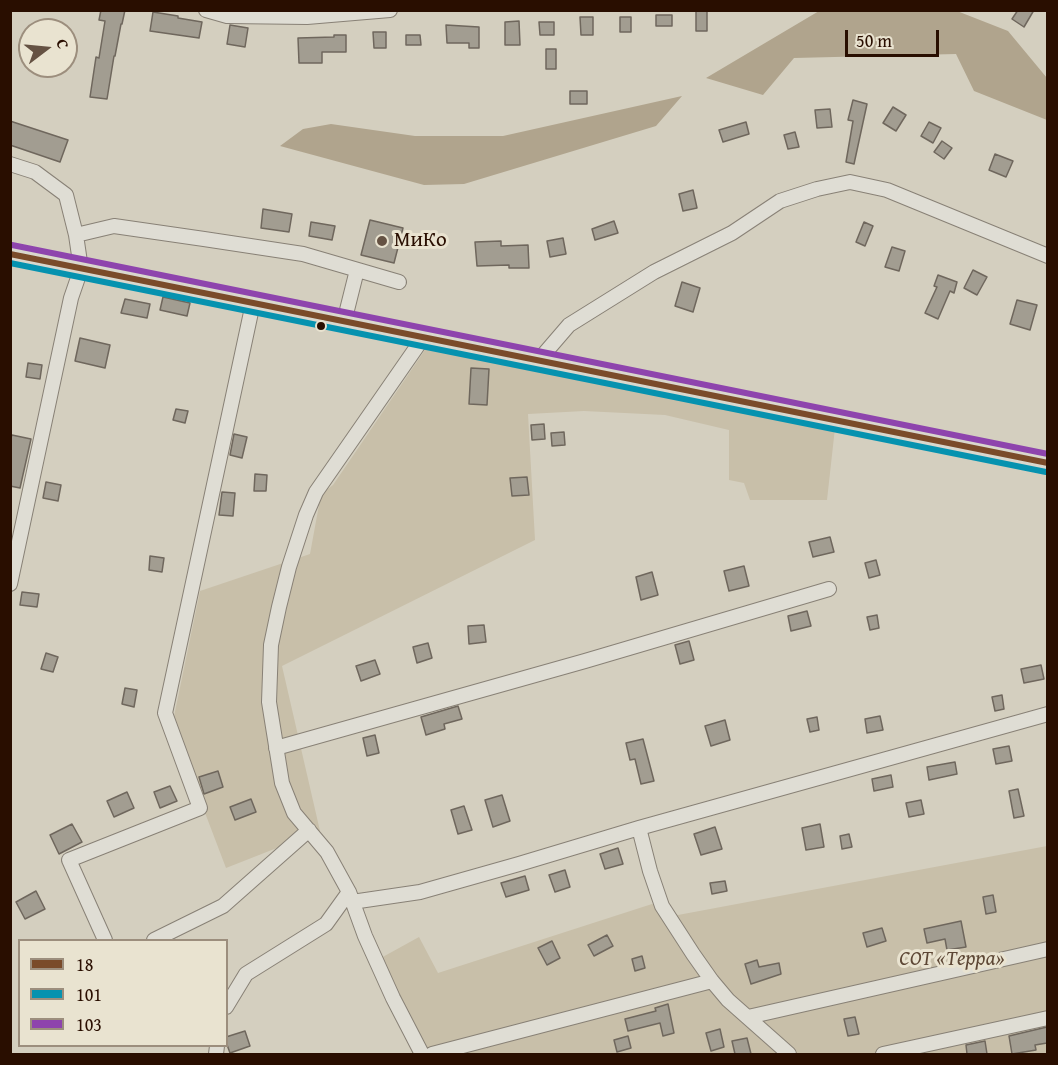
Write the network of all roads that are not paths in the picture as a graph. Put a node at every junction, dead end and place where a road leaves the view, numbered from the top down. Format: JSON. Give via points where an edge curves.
{"nodes":[{"id":1,"x":206,"y":10,"type":"edge"},
{"id":2,"x":390,"y":10,"type":"edge"},
{"id":3,"x":230,"y":13,"type":"edge"},
{"id":4,"x":10,"y":164,"type":"edge"},
{"id":5,"x":76,"y":235,"type":"junction"},
{"id":6,"x":10,"y":254,"type":"edge"},
{"id":7,"x":1047,"y":256,"type":"edge"},
{"id":8,"x":81,"y":268,"type":"junction"},
{"id":9,"x":357,"y":270,"type":"junction"},
{"id":10,"x":399,"y":282,"type":"dead end"},
{"id":11,"x":253,"y":303,"type":"junction"},
{"id":12,"x":344,"y":322,"type":"junction"},
{"id":13,"x":423,"y":338,"type":"junction"},
{"id":14,"x":538,"y":361,"type":"junction"},
{"id":15,"x":1047,"y":464,"type":"edge"},
{"id":16,"x":10,"y":584,"type":"edge"},
{"id":17,"x":830,"y":588,"type":"dead end"},
{"id":18,"x":1047,"y":714,"type":"edge"},
{"id":19,"x":276,"y":748,"type":"junction"},
{"id":20,"x":639,"y":828,"type":"junction"},
{"id":21,"x":309,"y":831,"type":"junction"},
{"id":22,"x":351,"y":897,"type":"junction"},
{"id":23,"x":105,"y":939,"type":"edge"},
{"id":24,"x":156,"y":939,"type":"edge"},
{"id":25,"x":1047,"y":949,"type":"edge"},
{"id":26,"x":712,"y":981,"type":"junction"},
{"id":27,"x":228,"y":1004,"type":"edge"},
{"id":28,"x":748,"y":1017,"type":"junction"},
{"id":29,"x":1047,"y":1018,"type":"edge"},
{"id":30,"x":422,"y":1054,"type":"edge"},
{"id":31,"x":432,"y":1054,"type":"edge"},
{"id":32,"x":789,"y":1054,"type":"edge"},
{"id":33,"x":883,"y":1054,"type":"edge"}],
"edges":[{"from":1,"to":3,"type":"street"},
{"from":2,"to":3,"type":"street","via":[[307,17]]},
{"from":4,"to":5,"type":"street","via":[[34,172],[66,195]]},
{"from":5,"to":8,"type":"street"},
{"from":5,"to":9,"type":"street","via":[[114,226],[303,254]]},
{"from":6,"to":8,"type":"main road"},
{"from":7,"to":14,"type":"street","via":[[887,190],[850,182],[780,201],[732,233],[654,272],[569,325]]},
{"from":8,"to":11,"type":"main road"},
{"from":8,"to":16,"type":"street","via":[[71,298]]},
{"from":9,"to":10,"type":"street"},
{"from":9,"to":12,"type":"street"},
{"from":11,"to":12,"type":"main road"},
{"from":11,"to":23,"type":"street","via":[[165,713],[200,808],[69,860]]},
{"from":12,"to":13,"type":"main road"},
{"from":13,"to":14,"type":"main road"},
{"from":13,"to":19,"type":"street","via":[[316,492],[306,515],[271,645],[269,702]]},
{"from":14,"to":15,"type":"main road"},
{"from":17,"to":19,"type":"street"},
{"from":18,"to":20,"type":"street"},
{"from":19,"to":21,"type":"street","via":[[282,783],[294,813]]},
{"from":20,"to":22,"type":"street","via":[[420,892]]},
{"from":20,"to":26,"type":"street","via":[[662,906]]},
{"from":21,"to":22,"type":"street","via":[[327,852]]},
{"from":21,"to":24,"type":"street","via":[[224,906]]},
{"from":22,"to":27,"type":"street","via":[[326,924],[246,974]]},
{"from":22,"to":30,"type":"street","via":[[393,998]]},
{"from":25,"to":28,"type":"street"},
{"from":26,"to":28,"type":"street"},
{"from":26,"to":31,"type":"street"},
{"from":28,"to":32,"type":"street"},
{"from":29,"to":33,"type":"street"}]}
